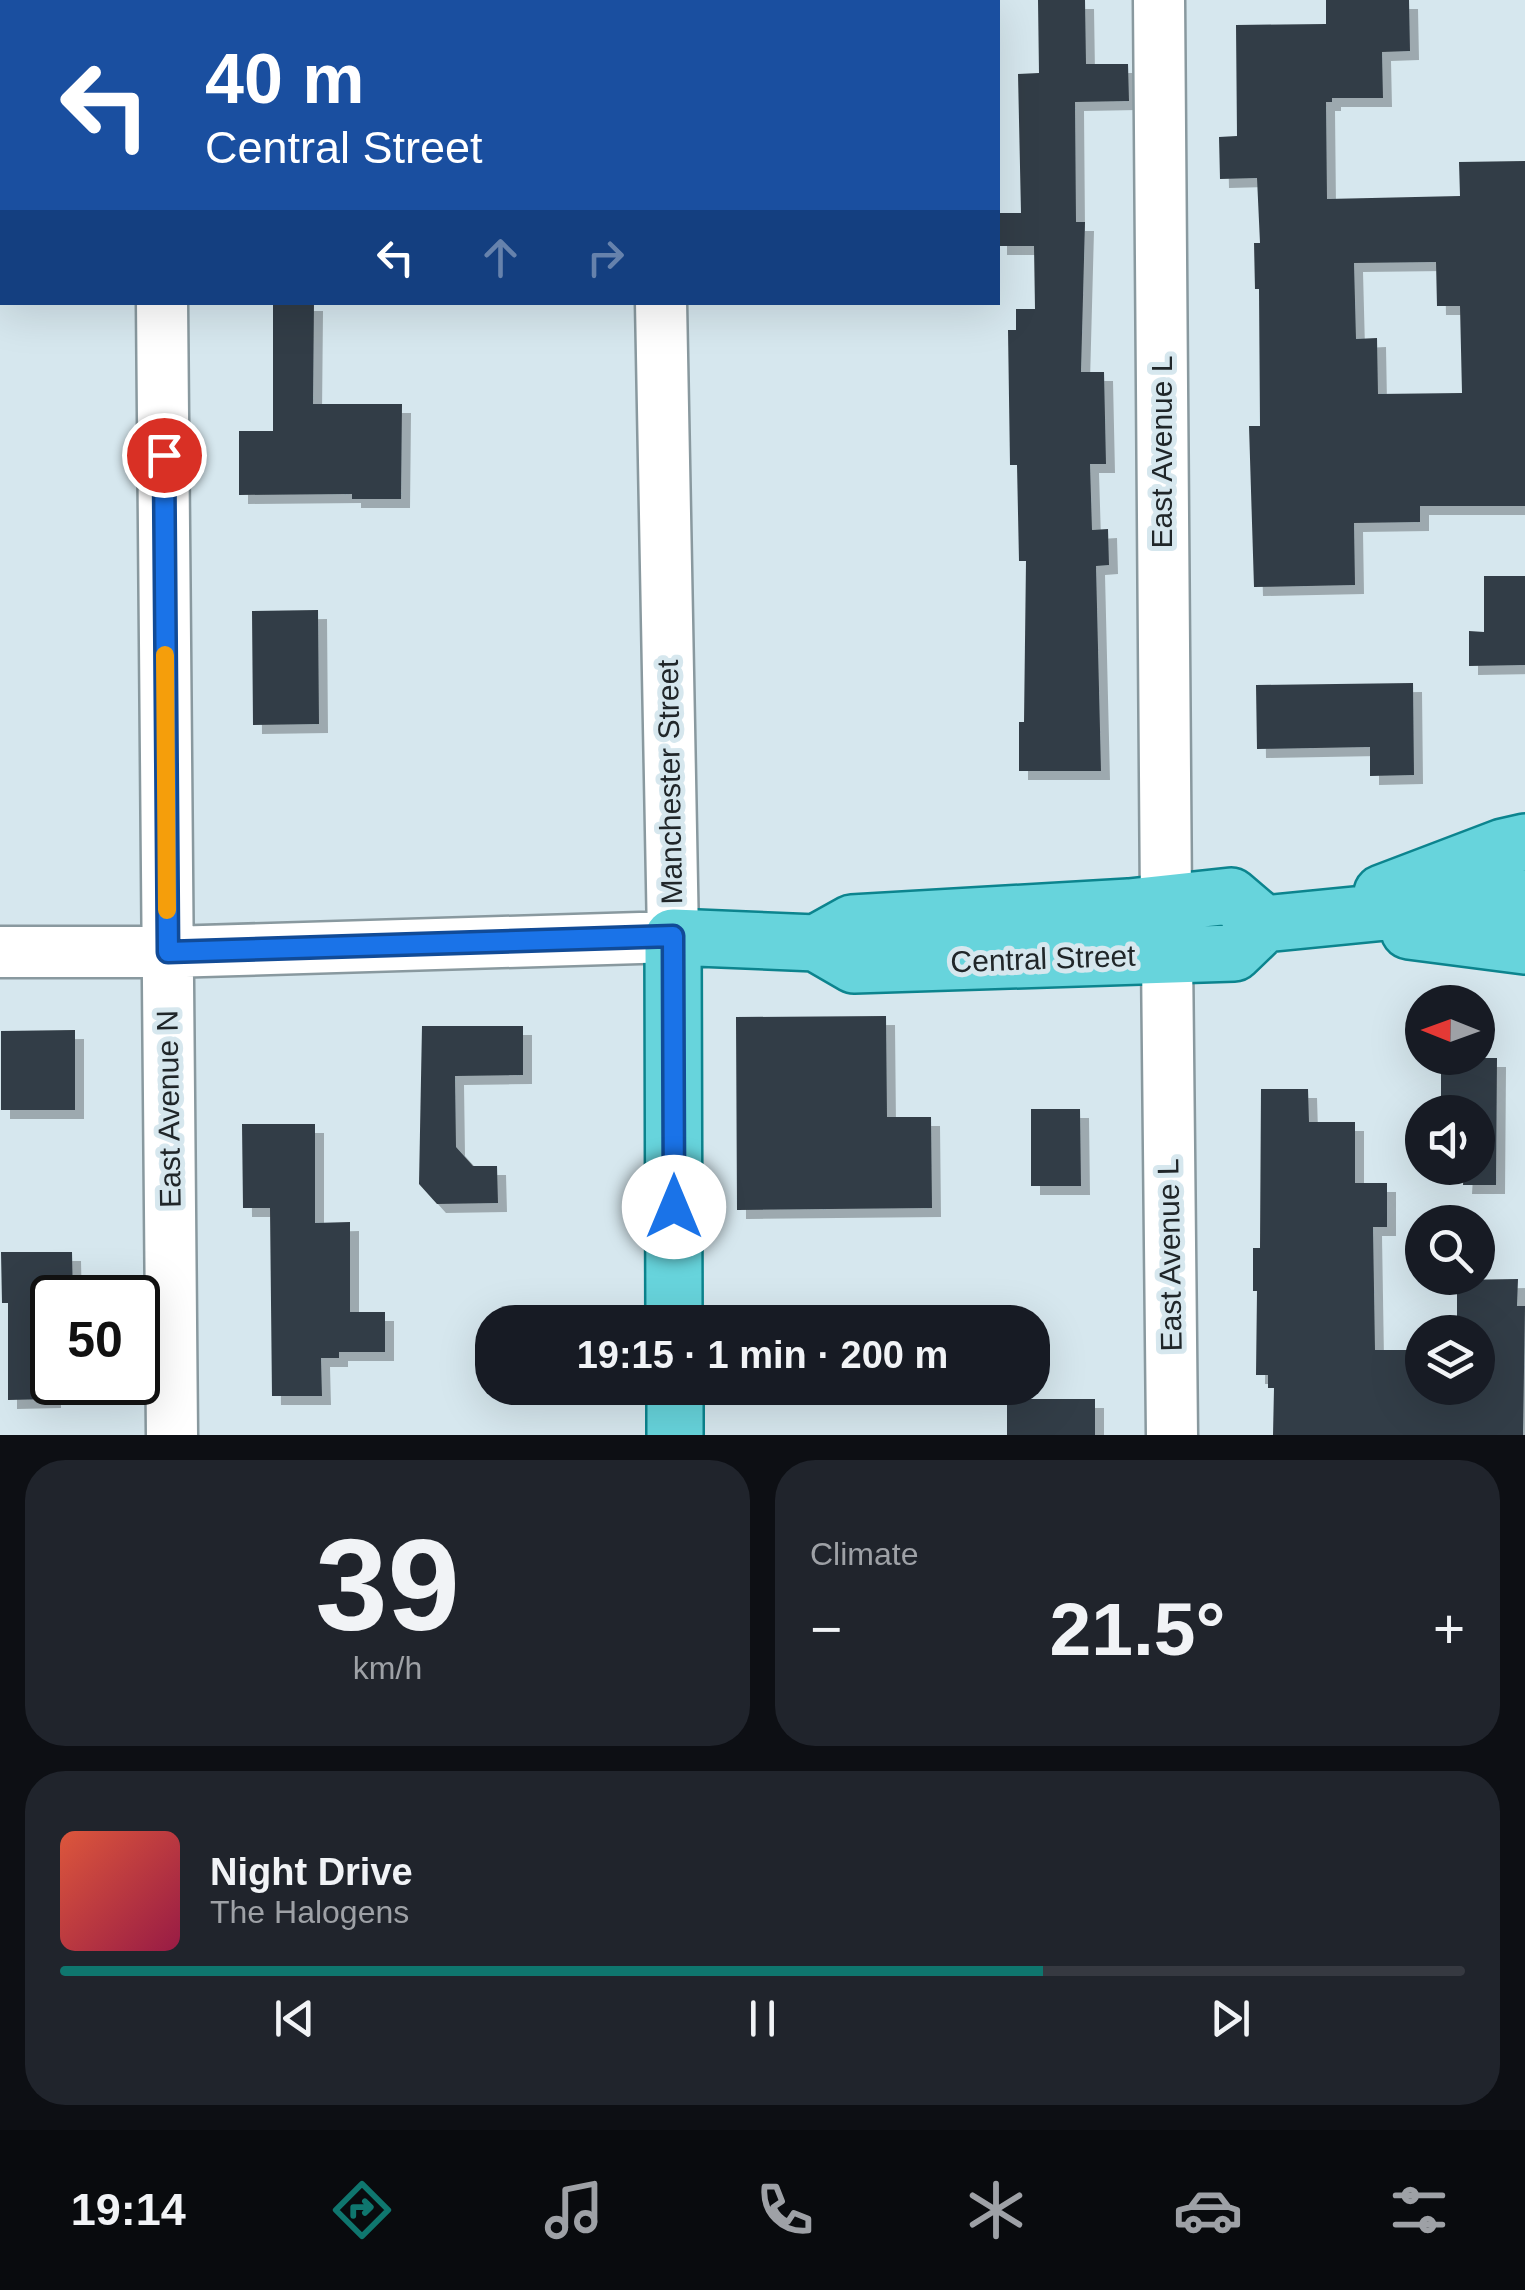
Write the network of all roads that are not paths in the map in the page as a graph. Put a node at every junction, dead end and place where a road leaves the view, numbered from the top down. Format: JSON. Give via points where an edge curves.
{"nodes":[{"id":1,"x":1159,"y":0,"type":"edge"},
{"id":2,"x":162,"y":305,"type":"edge"},
{"id":3,"x":661,"y":305,"type":"edge"},
{"id":4,"x":1525,"y":842,"type":"edge"},
{"id":5,"x":1525,"y":898,"type":"edge"},
{"id":6,"x":1288,"y":921,"type":"junction"},
{"id":7,"x":1166,"y":929,"type":"junction"},
{"id":8,"x":673,"y":936,"type":"junction"},
{"id":9,"x":1525,"y":946,"type":"edge"},
{"id":10,"x":0,"y":952,"type":"edge"},
{"id":11,"x":168,"y":952,"type":"junction"},
{"id":12,"x":674,"y":1305,"type":"edge"},
{"id":13,"x":674,"y":1405,"type":"edge"},
{"id":14,"x":172,"y":1435,"type":"edge"},
{"id":15,"x":675,"y":1435,"type":"edge"},
{"id":16,"x":1172,"y":1435,"type":"edge"}],
"edges":[{"from":1,"to":7,"type":"street","name":"East Avenue L"},
{"from":2,"to":11,"type":"street","name":"East Avenue N"},
{"from":3,"to":8,"type":"street","name":"Manchester Street"},
{"from":4,"to":6,"type":"main road"},
{"from":5,"to":6,"type":"main road"},
{"from":6,"to":7,"type":"main road","name":"Central Street","via":[[1232,896]]},
{"from":6,"to":9,"type":"main road"},
{"from":7,"to":8,"type":"main road","name":"Central Street","via":[[854,965],[816,943]]},
{"from":7,"to":16,"type":"street","name":"East Avenue L"},
{"from":8,"to":11,"type":"street","name":"Central Street"},
{"from":8,"to":12,"type":"main road","name":"Manchester Street"},
{"from":10,"to":11,"type":"street","name":"Central Street"},
{"from":11,"to":14,"type":"street","name":"East Avenue N"},
{"from":13,"to":15,"type":"main road"}]}
